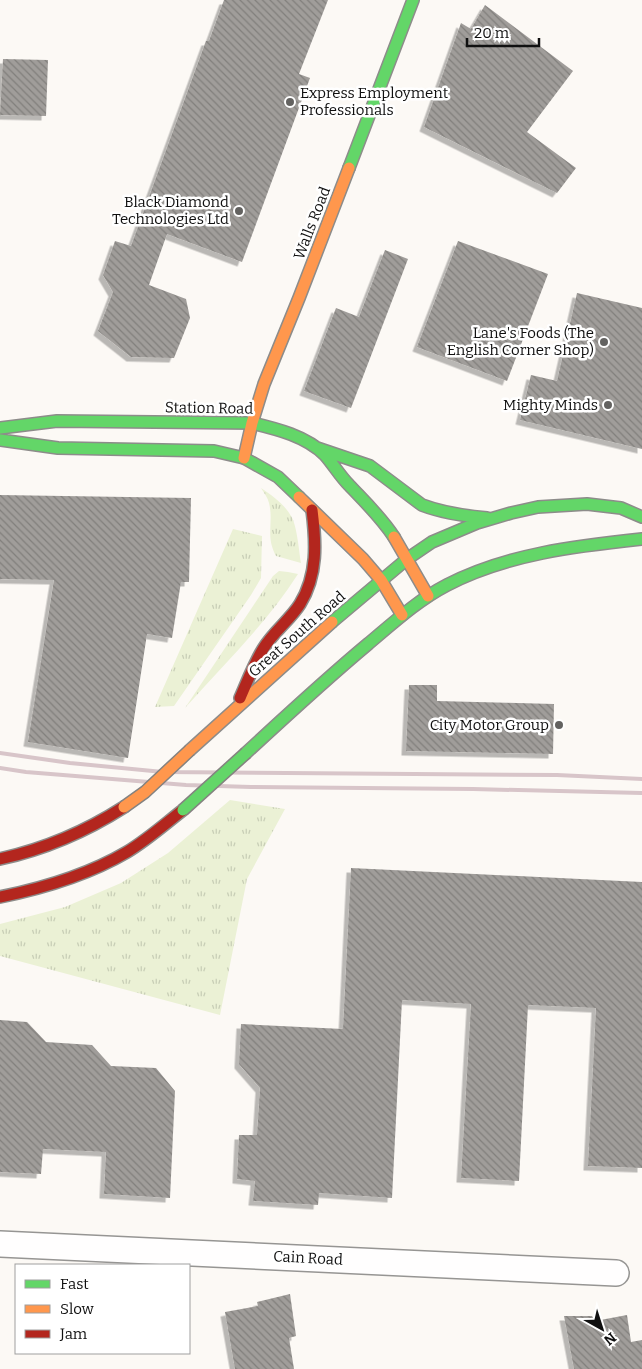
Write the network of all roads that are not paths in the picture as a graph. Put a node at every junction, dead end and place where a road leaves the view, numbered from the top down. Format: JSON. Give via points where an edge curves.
{"nodes":[{"id":1,"x":413,"y":0,"type":"edge"},
{"id":2,"x":252,"y":423,"type":"junction"},
{"id":3,"x":0,"y":428,"type":"edge"},
{"id":4,"x":0,"y":440,"type":"edge"},
{"id":5,"x":317,"y":448,"type":"junction"},
{"id":6,"x":244,"y":458,"type":"junction"},
{"id":7,"x":312,"y":510,"type":"junction"},
{"id":8,"x":642,"y":517,"type":"edge"},
{"id":9,"x":491,"y":519,"type":"junction"},
{"id":10,"x":642,"y":539,"type":"edge"},
{"id":11,"x":408,"y":559,"type":"junction"},
{"id":12,"x":381,"y":580,"type":"junction"},
{"id":13,"x":428,"y":596,"type":"junction"},
{"id":14,"x":402,"y":615,"type":"junction"},
{"id":15,"x":235,"y":709,"type":"junction"},
{"id":16,"x":0,"y":859,"type":"edge"},
{"id":17,"x":0,"y":897,"type":"edge"},
{"id":18,"x":0,"y":1244,"type":"edge"},
{"id":19,"x":616,"y":1273,"type":"dead end"}],
"edges":[{"from":1,"to":2,"type":"main road","name":"Walls Road","via":[[264,384]]},
{"from":2,"to":3,"type":"main road","name":"Station Road","via":[[57,421]]},
{"from":2,"to":5,"type":"main road","name":"Station Road","via":[[280,430]]},
{"from":2,"to":6,"type":"main road","name":"Walls Road"},
{"from":4,"to":6,"type":"main road","via":[[58,448],[214,451]]},
{"from":5,"to":9,"type":"main road","via":[[370,466],[422,505],[456,515]]},
{"from":5,"to":11,"type":"main road","name":"Station Road","via":[[377,514]]},
{"from":6,"to":7,"type":"main road","via":[[278,478]]},
{"from":7,"to":12,"type":"main road"},
{"from":7,"to":15,"type":"main road","via":[[315,560],[311,580],[300,604],[263,648]]},
{"from":8,"to":9,"type":"main road","name":"Great South Road","via":[[621,508],[587,504],[538,508]]},
{"from":9,"to":11,"type":"main road","name":"Great South Road","via":[[432,542]]},
{"from":10,"to":13,"type":"main road","via":[[543,552],[516,559]]},
{"from":11,"to":12,"type":"main road","name":"Great South Road"},
{"from":11,"to":13,"type":"main road","name":"Station Road"},
{"from":12,"to":14,"type":"main road"},
{"from":12,"to":15,"type":"main road","name":"Great South Road"},
{"from":13,"to":14,"type":"main road"},
{"from":14,"to":17,"type":"main road","bridge":true,"via":[[332,673],[183,810],[129,851],[81,874]]},
{"from":15,"to":16,"type":"main road","name":"Great South Road","bridge":true,"via":[[162,777],[103,821],[52,844]]},
{"from":18,"to":19,"type":"street","name":"Cain Road"}]}
